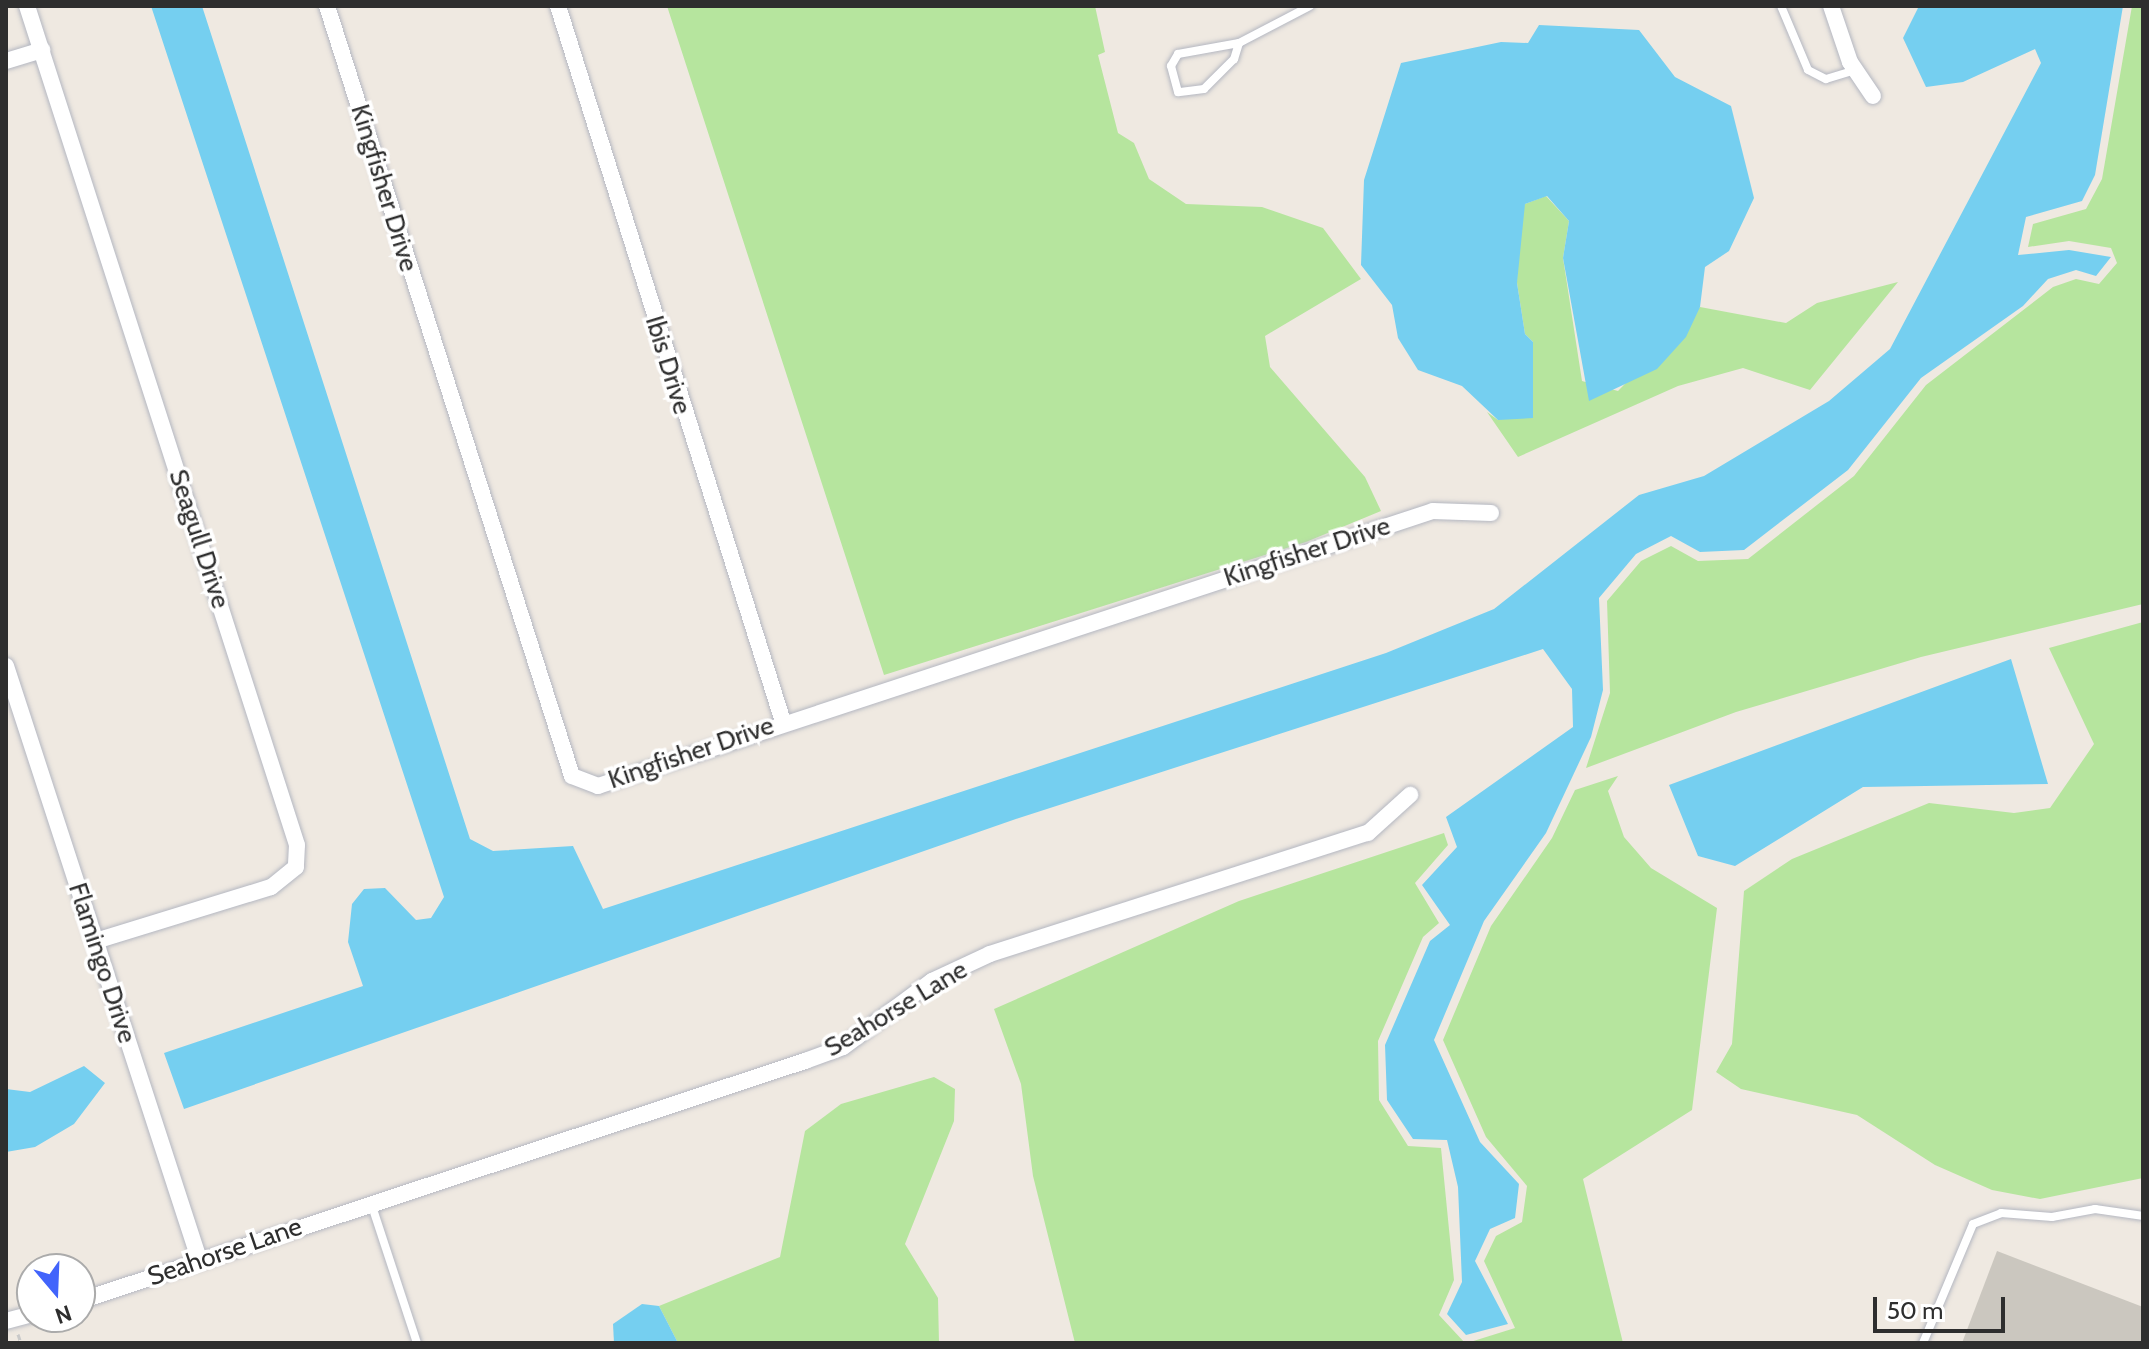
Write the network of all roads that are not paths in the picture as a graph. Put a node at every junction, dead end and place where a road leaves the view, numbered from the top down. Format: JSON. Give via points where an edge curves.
{"nodes":[{"id":1,"x":27,"y":6,"type":"edge"},
{"id":2,"x":327,"y":6,"type":"edge"},
{"id":3,"x":558,"y":6,"type":"edge"},
{"id":4,"x":1310,"y":6,"type":"edge"},
{"id":5,"x":1781,"y":6,"type":"edge"},
{"id":6,"x":1831,"y":6,"type":"edge"},
{"id":7,"x":1239,"y":43,"type":"junction"},
{"id":8,"x":42,"y":50,"type":"junction"},
{"id":9,"x":6,"y":61,"type":"edge"},
{"id":10,"x":1855,"y":70,"type":"junction"},
{"id":11,"x":1873,"y":96,"type":"dead end"},
{"id":12,"x":1491,"y":513,"type":"dead end"},
{"id":13,"x":6,"y":666,"type":"edge"},
{"id":14,"x":783,"y":722,"type":"junction"},
{"id":15,"x":1410,"y":795,"type":"dead end"},
{"id":16,"x":95,"y":941,"type":"junction"},
{"id":17,"x":370,"y":1202,"type":"junction"},
{"id":18,"x":2143,"y":1216,"type":"edge"},
{"id":19,"x":199,"y":1259,"type":"junction"},
{"id":20,"x":96,"y":1295,"type":"edge"},
{"id":21,"x":417,"y":1343,"type":"edge"},
{"id":22,"x":1923,"y":1343,"type":"edge"}],
"edges":[{"from":1,"to":8,"type":"street","name":"Seagull Drive"},
{"from":2,"to":14,"type":"street","name":"Kingfisher Drive","via":[[572,776],[598,786]]},
{"from":3,"to":14,"type":"street","name":"Ibis Drive"},
{"from":4,"to":7,"type":"lane"},
{"from":5,"to":10,"type":"lane","via":[[1808,70],[1826,79]]},
{"from":6,"to":10,"type":"street"},
{"from":7,"to":7,"type":"lane","via":[[1234,59],[1204,89],[1178,92],[1171,66],[1178,54]]},
{"from":8,"to":9,"type":"street"},
{"from":8,"to":16,"type":"street","name":"Seagull Drive","via":[[297,845],[296,867],[271,887]]},
{"from":10,"to":11,"type":"street"},
{"from":12,"to":14,"type":"street","name":"Kingfisher Drive","via":[[1433,511]]},
{"from":13,"to":16,"type":"street","name":"Flamingo Drive"},
{"from":15,"to":17,"type":"street","name":"Seahorse Lane","via":[[1368,833],[990,954],[932,981],[830,1052]]},
{"from":16,"to":19,"type":"street","name":"Flamingo Drive"},
{"from":17,"to":19,"type":"street","name":"Seahorse Lane"},
{"from":17,"to":21,"type":"lane"},
{"from":18,"to":22,"type":"lane","via":[[2095,1209],[2052,1217],[2001,1213],[1973,1224]]},
{"from":19,"to":20,"type":"street","name":"Seahorse Lane"}]}
